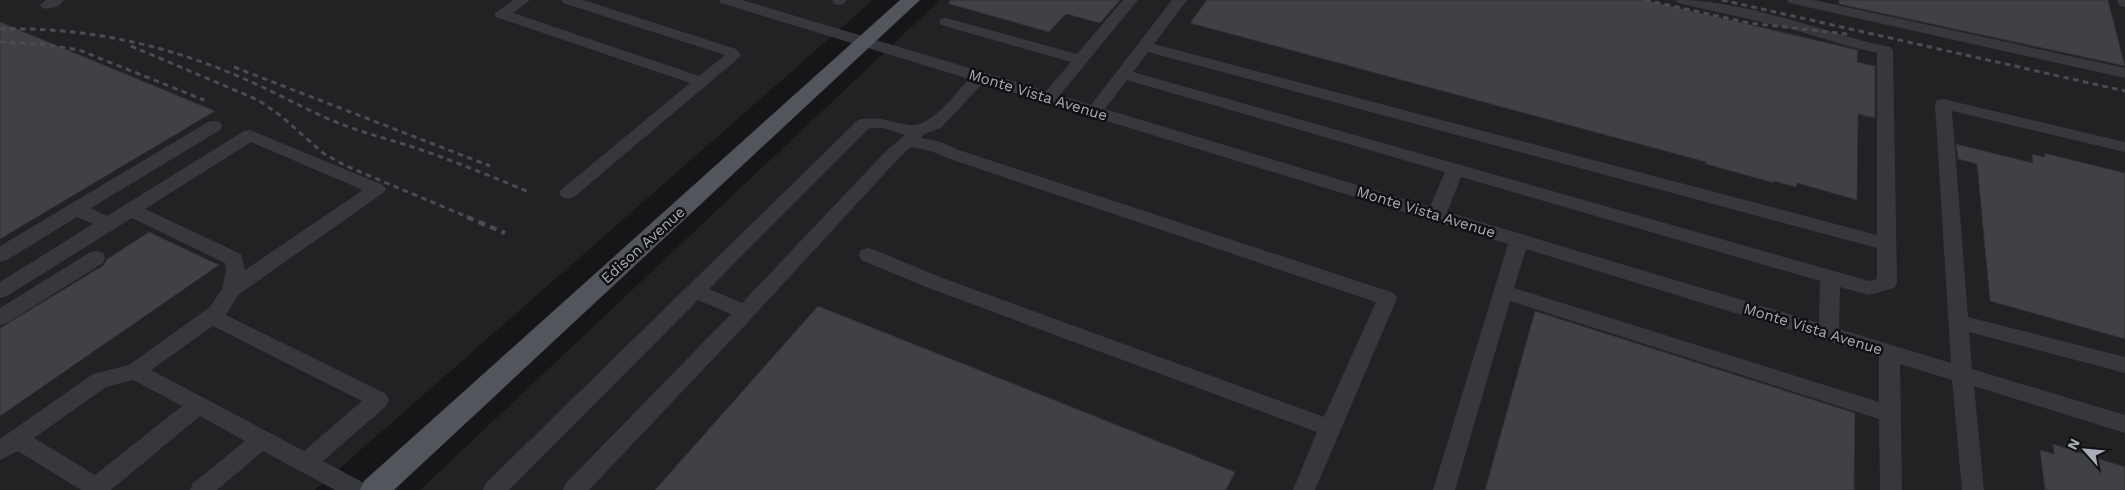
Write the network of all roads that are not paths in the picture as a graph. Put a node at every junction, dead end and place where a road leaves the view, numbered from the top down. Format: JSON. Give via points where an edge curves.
{"nodes":[{"id":1,"x":523,"y":0,"type":"edge"},
{"id":2,"x":568,"y":0,"type":"edge"},
{"id":3,"x":726,"y":0,"type":"edge"},
{"id":4,"x":911,"y":0,"type":"edge"},
{"id":5,"x":1131,"y":0,"type":"edge"},
{"id":6,"x":1180,"y":0,"type":"edge"},
{"id":7,"x":1683,"y":0,"type":"edge"},
{"id":8,"x":1794,"y":0,"type":"edge"},
{"id":9,"x":946,"y":22,"type":"dead end"},
{"id":10,"x":866,"y":42,"type":"junction"},
{"id":11,"x":1145,"y":46,"type":"junction"},
{"id":12,"x":1081,"y":60,"type":"junction"},
{"id":13,"x":2125,"y":73,"type":"edge"},
{"id":14,"x":1123,"y":74,"type":"junction"},
{"id":15,"x":980,"y":77,"type":"junction"},
{"id":16,"x":701,"y":82,"type":"junction"},
{"id":17,"x":1050,"y":98,"type":"junction"},
{"id":18,"x":1094,"y":112,"type":"junction"},
{"id":19,"x":214,"y":126,"type":"dead end"},
{"id":20,"x":914,"y":136,"type":"junction"},
{"id":21,"x":2125,"y":147,"type":"edge"},
{"id":22,"x":1455,"y":169,"type":"junction"},
{"id":23,"x":568,"y":193,"type":"dead end"},
{"id":24,"x":76,"y":209,"type":"junction"},
{"id":25,"x":131,"y":210,"type":"junction"},
{"id":26,"x":1436,"y":215,"type":"junction"},
{"id":27,"x":108,"y":224,"type":"junction"},
{"id":28,"x":1520,"y":240,"type":"junction"},
{"id":29,"x":1887,"y":244,"type":"junction"},
{"id":30,"x":0,"y":255,"type":"edge"},
{"id":31,"x":868,"y":255,"type":"dead end"},
{"id":32,"x":96,"y":258,"type":"dead end"},
{"id":33,"x":1830,"y":277,"type":"junction"},
{"id":34,"x":231,"y":290,"type":"junction"},
{"id":35,"x":0,"y":291,"type":"edge"},
{"id":36,"x":695,"y":291,"type":"junction"},
{"id":37,"x":1504,"y":292,"type":"junction"},
{"id":38,"x":745,"y":312,"type":"junction"},
{"id":39,"x":211,"y":316,"type":"junction"},
{"id":40,"x":0,"y":318,"type":"edge"},
{"id":41,"x":1958,"y":322,"type":"junction"},
{"id":42,"x":1829,"y":334,"type":"junction"},
{"id":43,"x":1889,"y":352,"type":"junction"},
{"id":44,"x":2125,"y":365,"type":"edge"},
{"id":45,"x":135,"y":371,"type":"junction"},
{"id":46,"x":1962,"y":374,"type":"junction"},
{"id":47,"x":199,"y":406,"type":"junction"},
{"id":48,"x":1890,"y":414,"type":"junction"},
{"id":49,"x":2125,"y":424,"type":"edge"},
{"id":50,"x":1330,"y":428,"type":"junction"},
{"id":51,"x":262,"y":439,"type":"junction"},
{"id":52,"x":8,"y":445,"type":"edge"},
{"id":53,"x":306,"y":463,"type":"junction"},
{"id":54,"x":96,"y":489,"type":"edge"},
{"id":55,"x":202,"y":490,"type":"edge"},
{"id":56,"x":356,"y":490,"type":"edge"},
{"id":57,"x":374,"y":490,"type":"edge"},
{"id":58,"x":494,"y":490,"type":"edge"},
{"id":59,"x":574,"y":490,"type":"edge"},
{"id":60,"x":1304,"y":490,"type":"edge"},
{"id":61,"x":1444,"y":490,"type":"edge"},
{"id":62,"x":1891,"y":490,"type":"edge"},
{"id":63,"x":1973,"y":490,"type":"edge"}],
"edges":[{"from":1,"to":16,"type":"street","via":[[501,14]]},
{"from":2,"to":16,"type":"street","via":[[730,52],[733,56]]},
{"from":3,"to":10,"type":"street","name":"Monte Vista Avenue"},
{"from":4,"to":10,"type":"main road","name":"Edison Avenue"},
{"from":5,"to":12,"type":"street"},
{"from":6,"to":11,"type":"street"},
{"from":7,"to":29,"type":"street","via":[[1796,25],[1885,50]]},
{"from":8,"to":13,"type":"street"},
{"from":9,"to":12,"type":"street"},
{"from":10,"to":15,"type":"street","name":"Monte Vista Avenue"},
{"from":10,"to":57,"type":"main road","name":"Edison Avenue"},
{"from":11,"to":14,"type":"street"},
{"from":11,"to":29,"type":"street"},
{"from":12,"to":17,"type":"street"},
{"from":14,"to":18,"type":"street"},
{"from":14,"to":22,"type":"street"},
{"from":15,"to":17,"type":"street","name":"Monte Vista Avenue"},
{"from":15,"to":20,"type":"street","via":[[934,124]]},
{"from":16,"to":23,"type":"street"},
{"from":17,"to":18,"type":"street","name":"Monte Vista Avenue"},
{"from":18,"to":26,"type":"street","name":"Monte Vista Avenue"},
{"from":19,"to":24,"type":"street"},
{"from":20,"to":36,"type":"street","via":[[912,132],[879,121],[864,124]]},
{"from":20,"to":38,"type":"street","via":[[892,155]]},
{"from":20,"to":50,"type":"street","via":[[953,154],[1387,298]]},
{"from":21,"to":41,"type":"street","via":[[1943,104]]},
{"from":22,"to":26,"type":"street"},
{"from":22,"to":33,"type":"street"},
{"from":24,"to":27,"type":"street"},
{"from":24,"to":30,"type":"street"},
{"from":25,"to":27,"type":"street"},
{"from":25,"to":34,"type":"street","via":[[234,259],[236,271]]},
{"from":25,"to":34,"type":"street","via":[[250,135],[377,189]]},
{"from":26,"to":28,"type":"street","name":"Monte Vista Avenue"},
{"from":27,"to":35,"type":"street"},
{"from":28,"to":37,"type":"street"},
{"from":28,"to":42,"type":"street","name":"Monte Vista Avenue"},
{"from":29,"to":33,"type":"street","via":[[1888,282],[1869,288]]},
{"from":31,"to":50,"type":"street"},
{"from":32,"to":40,"type":"street"},
{"from":33,"to":42,"type":"street"},
{"from":34,"to":39,"type":"street"},
{"from":36,"to":38,"type":"street"},
{"from":36,"to":58,"type":"street"},
{"from":37,"to":48,"type":"street"},
{"from":37,"to":61,"type":"lane"},
{"from":38,"to":59,"type":"street"},
{"from":39,"to":45,"type":"street"},
{"from":39,"to":53,"type":"lane","via":[[378,400]]},
{"from":41,"to":44,"type":"street"},
{"from":41,"to":46,"type":"street"},
{"from":42,"to":43,"type":"street","name":"Monte Vista Avenue"},
{"from":43,"to":46,"type":"street","name":"Monte Vista Avenue"},
{"from":43,"to":48,"type":"street"},
{"from":45,"to":47,"type":"street"},
{"from":45,"to":52,"type":"street","via":[[100,380]]},
{"from":46,"to":49,"type":"street","name":"Monte Vista Avenue"},
{"from":46,"to":63,"type":"street"},
{"from":47,"to":51,"type":"street"},
{"from":47,"to":54,"type":"street"},
{"from":48,"to":62,"type":"street"},
{"from":50,"to":60,"type":"street"},
{"from":51,"to":53,"type":"street"},
{"from":51,"to":55,"type":"street"},
{"from":52,"to":54,"type":"street"},
{"from":53,"to":56,"type":"street"}]}
